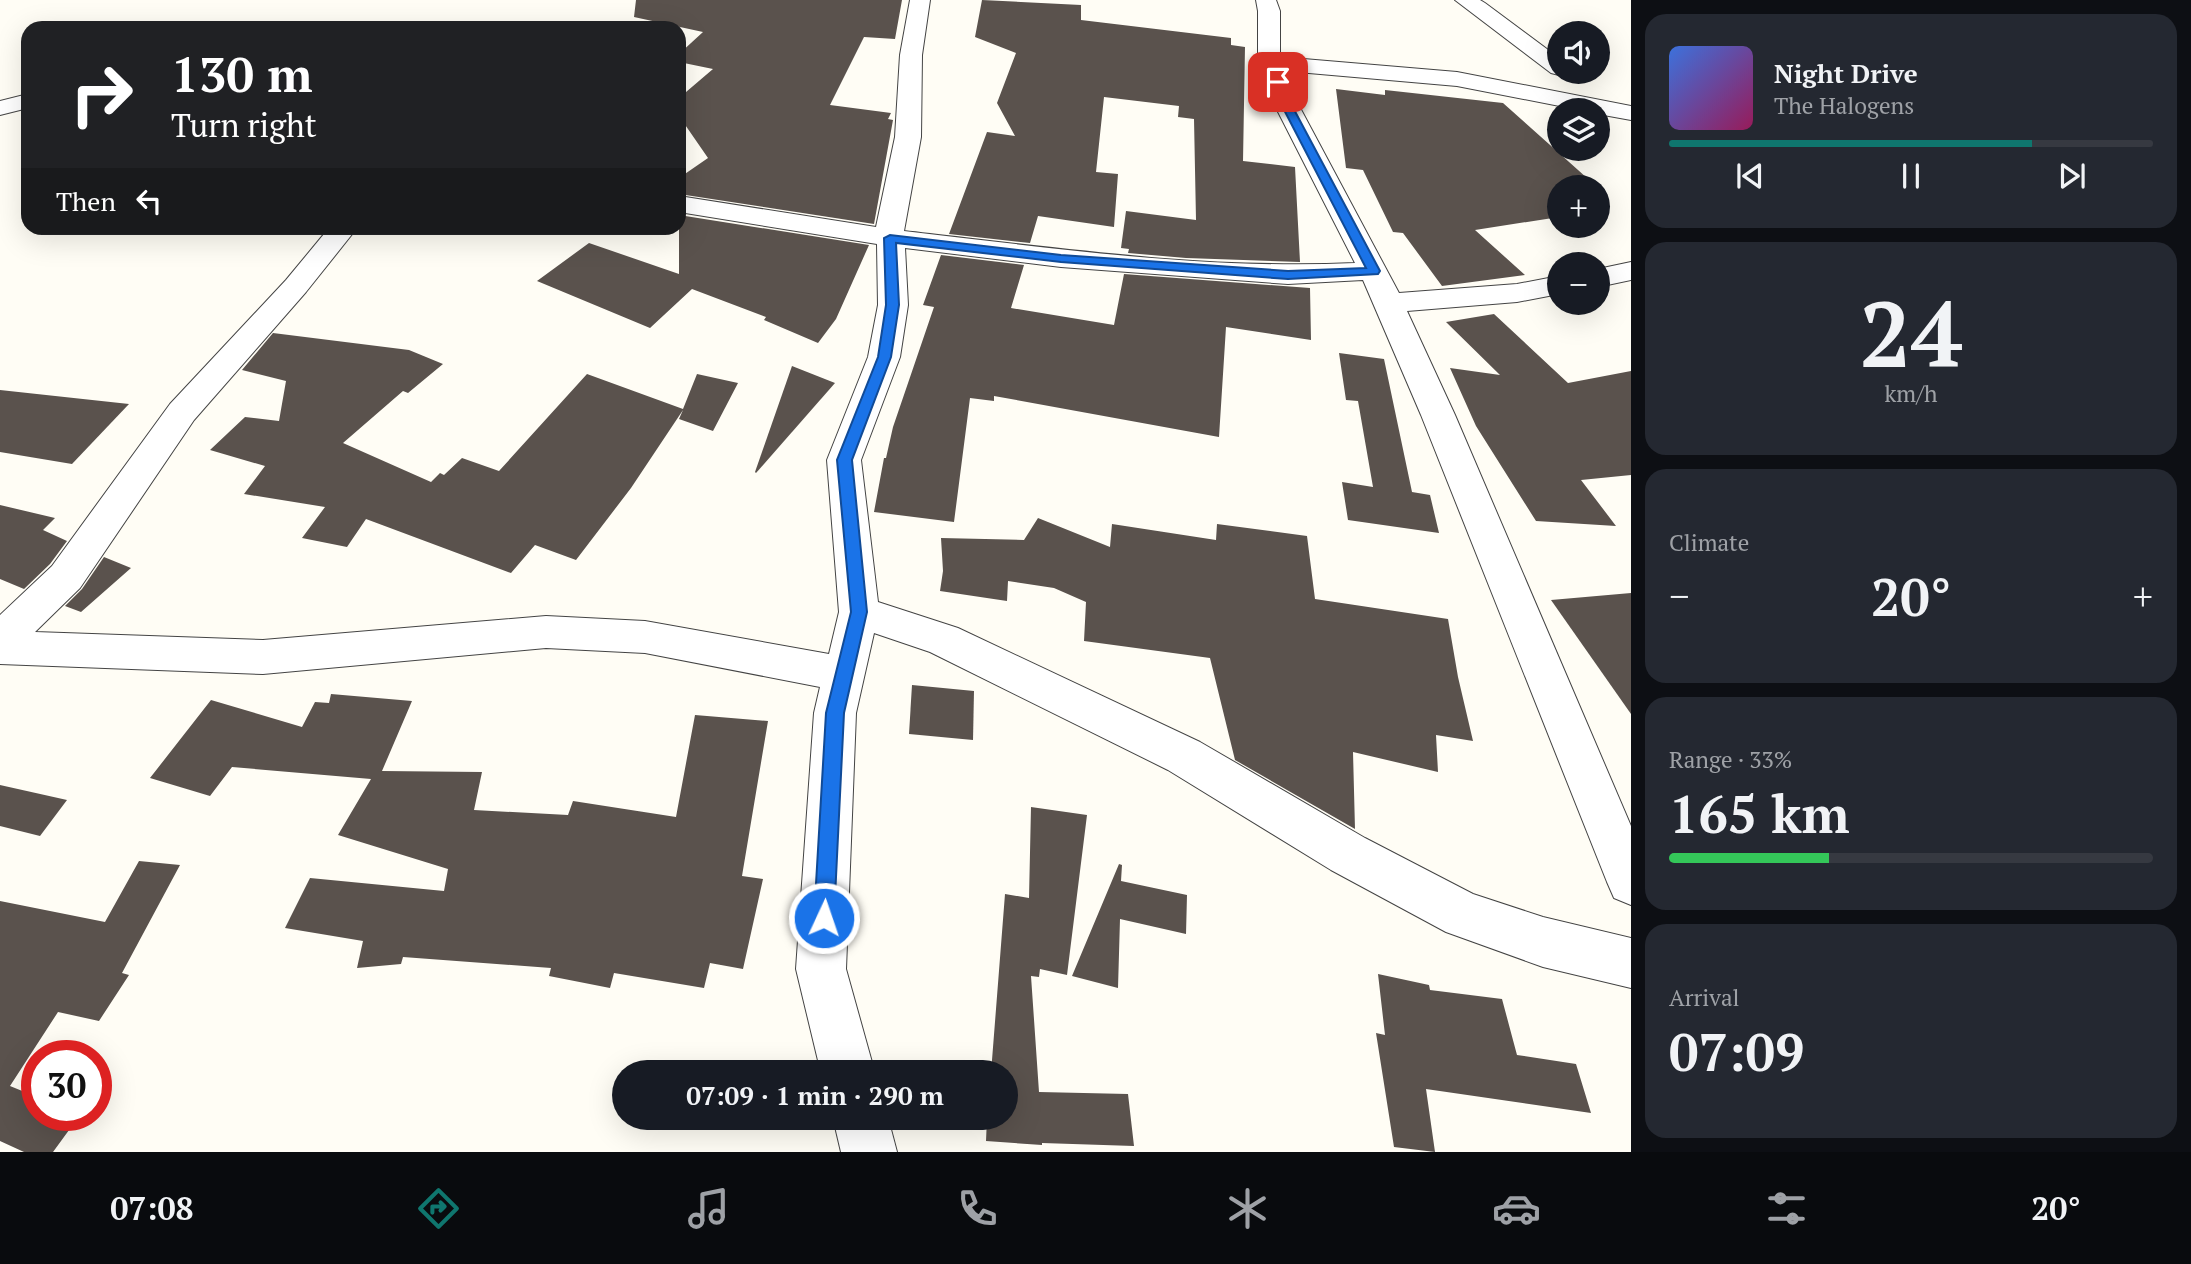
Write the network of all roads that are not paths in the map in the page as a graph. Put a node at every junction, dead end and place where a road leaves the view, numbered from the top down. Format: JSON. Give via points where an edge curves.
{"nodes":[{"id":1,"x":920,"y":0,"type":"edge"},
{"id":2,"x":1266,"y":0,"type":"edge"},
{"id":3,"x":1465,"y":0,"type":"edge"},
{"id":4,"x":1547,"y":58,"type":"edge"},
{"id":5,"x":1271,"y":63,"type":"junction"},
{"id":6,"x":1595,"y":84,"type":"edge"},
{"id":7,"x":1631,"y":99,"type":"edge"},
{"id":8,"x":21,"y":103,"type":"edge"},
{"id":9,"x":0,"y":108,"type":"edge"},
{"id":10,"x":1631,"y":113,"type":"edge"},
{"id":11,"x":686,"y":205,"type":"edge"},
{"id":12,"x":338,"y":235,"type":"edge"},
{"id":13,"x":890,"y":238,"type":"junction"},
{"id":14,"x":1374,"y":271,"type":"junction"},
{"id":15,"x":1631,"y":271,"type":"edge"},
{"id":16,"x":1610,"y":275,"type":"edge"},
{"id":17,"x":1547,"y":287,"type":"edge"},
{"id":18,"x":1389,"y":303,"type":"junction"},
{"id":19,"x":859,"y":612,"type":"junction"},
{"id":20,"x":0,"y":640,"type":"edge"},
{"id":21,"x":0,"y":647,"type":"edge"},
{"id":22,"x":845,"y":674,"type":"junction"},
{"id":23,"x":1631,"y":882,"type":"edge"},
{"id":24,"x":1631,"y":963,"type":"edge"},
{"id":25,"x":845,"y":1060,"type":"edge"},
{"id":26,"x":863,"y":1130,"type":"edge"},
{"id":27,"x":869,"y":1152,"type":"edge"}],
"edges":[{"from":1,"to":13,"type":"street","via":[[911,55],[908,137]]},
{"from":2,"to":5,"type":"street"},
{"from":3,"to":4,"type":"street"},
{"from":5,"to":10,"type":"street","via":[[1457,79]]},
{"from":5,"to":14,"type":"street","via":[[1285,102]]},
{"from":6,"to":7,"type":"street"},
{"from":8,"to":9,"type":"street"},
{"from":11,"to":13,"type":"street"},
{"from":12,"to":20,"type":"street","via":[[181,412],[66,577]]},
{"from":13,"to":14,"type":"street","via":[[1061,258],[1288,275]]},
{"from":13,"to":19,"type":"street","via":[[892,305],[884,357],[844,460]]},
{"from":14,"to":18,"type":"street"},
{"from":15,"to":16,"type":"street"},
{"from":17,"to":18,"type":"street"},
{"from":18,"to":23,"type":"street"},
{"from":19,"to":22,"type":"street"},
{"from":19,"to":24,"type":"street","via":[[944,640],[1184,756],[1348,854],[1463,915],[1543,942]]},
{"from":21,"to":22,"type":"street","via":[[263,657],[546,632],[645,637]]},
{"from":22,"to":25,"type":"street","via":[[835,713],[821,969]]},
{"from":26,"to":27,"type":"street"}]}
